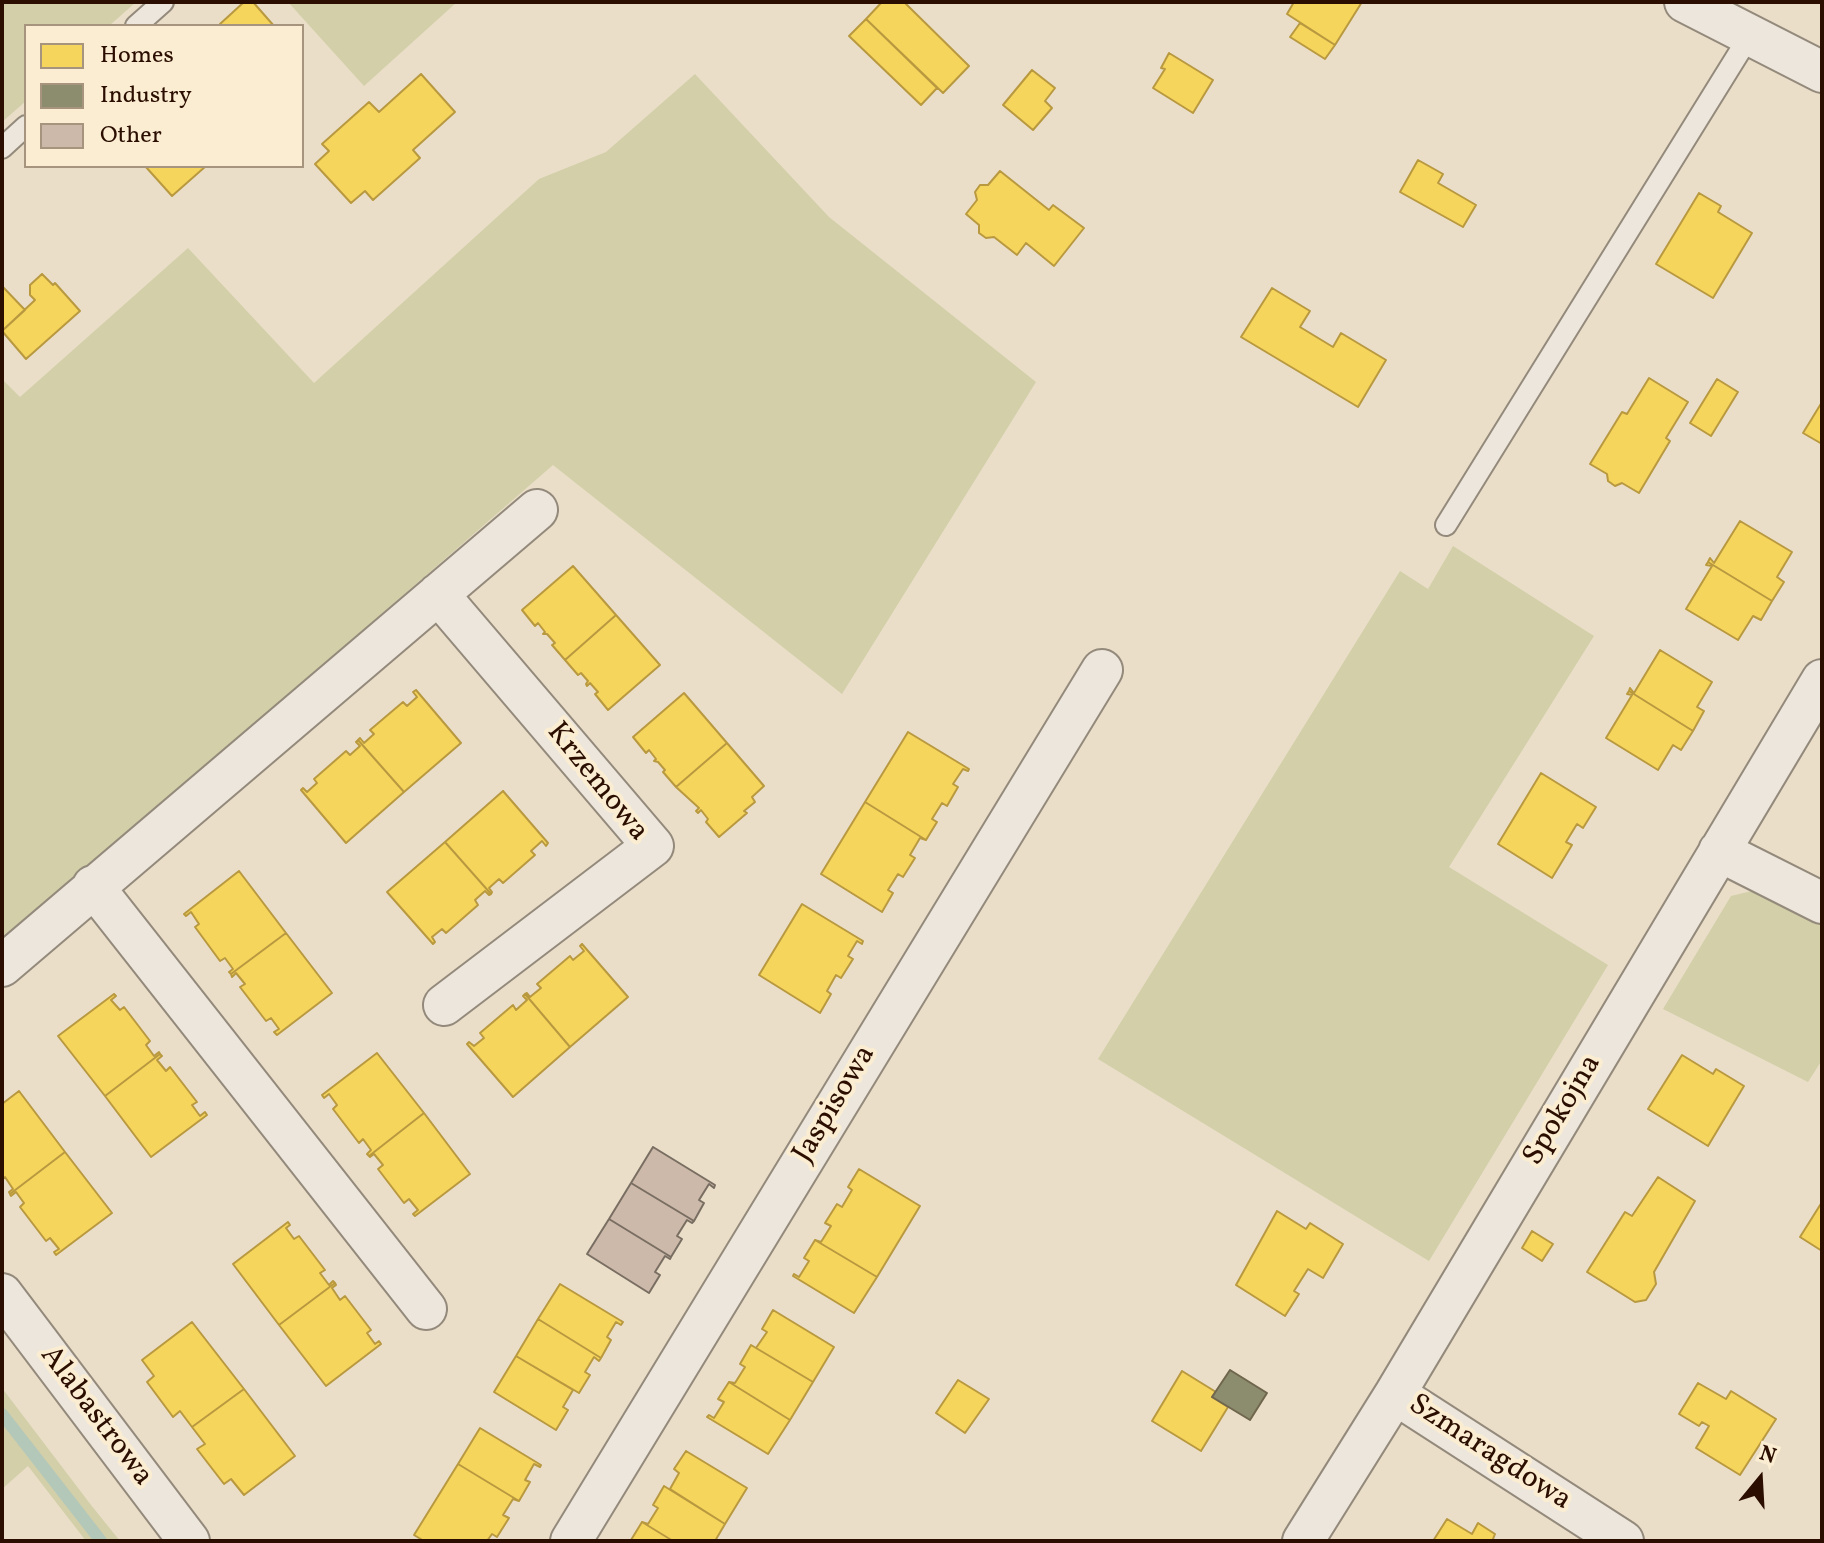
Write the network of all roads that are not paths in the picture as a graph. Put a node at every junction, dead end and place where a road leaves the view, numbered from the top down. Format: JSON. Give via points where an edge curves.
{"nodes":[{"id":1,"x":163,"y":2,"type":"edge"},
{"id":2,"x":1685,"y":2,"type":"edge"},
{"id":3,"x":138,"y":24,"type":"edge"},
{"id":4,"x":1750,"y":35,"type":"junction"},
{"id":5,"x":1822,"y":72,"type":"edge"},
{"id":6,"x":24,"y":128,"type":"edge"},
{"id":7,"x":2,"y":148,"type":"edge"},
{"id":8,"x":537,"y":510,"type":"dead end"},
{"id":9,"x":1446,"y":525,"type":"dead end"},
{"id":10,"x":438,"y":594,"type":"junction"},
{"id":11,"x":1102,"y":670,"type":"dead end"},
{"id":12,"x":1822,"y":680,"type":"edge"},
{"id":13,"x":1719,"y":851,"type":"junction"},
{"id":14,"x":93,"y":886,"type":"junction"},
{"id":15,"x":1822,"y":903,"type":"edge"},
{"id":16,"x":2,"y":966,"type":"edge"},
{"id":17,"x":444,"y":1005,"type":"dead end"},
{"id":18,"x":2,"y":1294,"type":"edge"},
{"id":19,"x":426,"y":1309,"type":"dead end"},
{"id":20,"x":1395,"y":1394,"type":"junction"},
{"id":21,"x":189,"y":1541,"type":"edge"},
{"id":22,"x":571,"y":1541,"type":"edge"},
{"id":23,"x":1303,"y":1541,"type":"edge"},
{"id":24,"x":1623,"y":1541,"type":"edge"}],
"edges":[{"from":1,"to":3,"type":"lane"},
{"from":2,"to":4,"type":"street"},
{"from":4,"to":5,"type":"street"},
{"from":4,"to":9,"type":"lane"},
{"from":6,"to":7,"type":"lane"},
{"from":8,"to":10,"type":"street"},
{"from":10,"to":14,"type":"street"},
{"from":10,"to":17,"type":"street","name":"Krzemowa","via":[[653,846]]},
{"from":11,"to":22,"type":"street","name":"Jaspisowa"},
{"from":12,"to":13,"type":"street","name":"Spokojna"},
{"from":13,"to":15,"type":"street"},
{"from":13,"to":20,"type":"street","name":"Spokojna"},
{"from":14,"to":16,"type":"street"},
{"from":14,"to":19,"type":"street"},
{"from":18,"to":21,"type":"street","name":"Alabastrowa"},
{"from":20,"to":23,"type":"street","name":"Spokojna"},
{"from":20,"to":24,"type":"street","name":"Szmaragdowa"}]}
